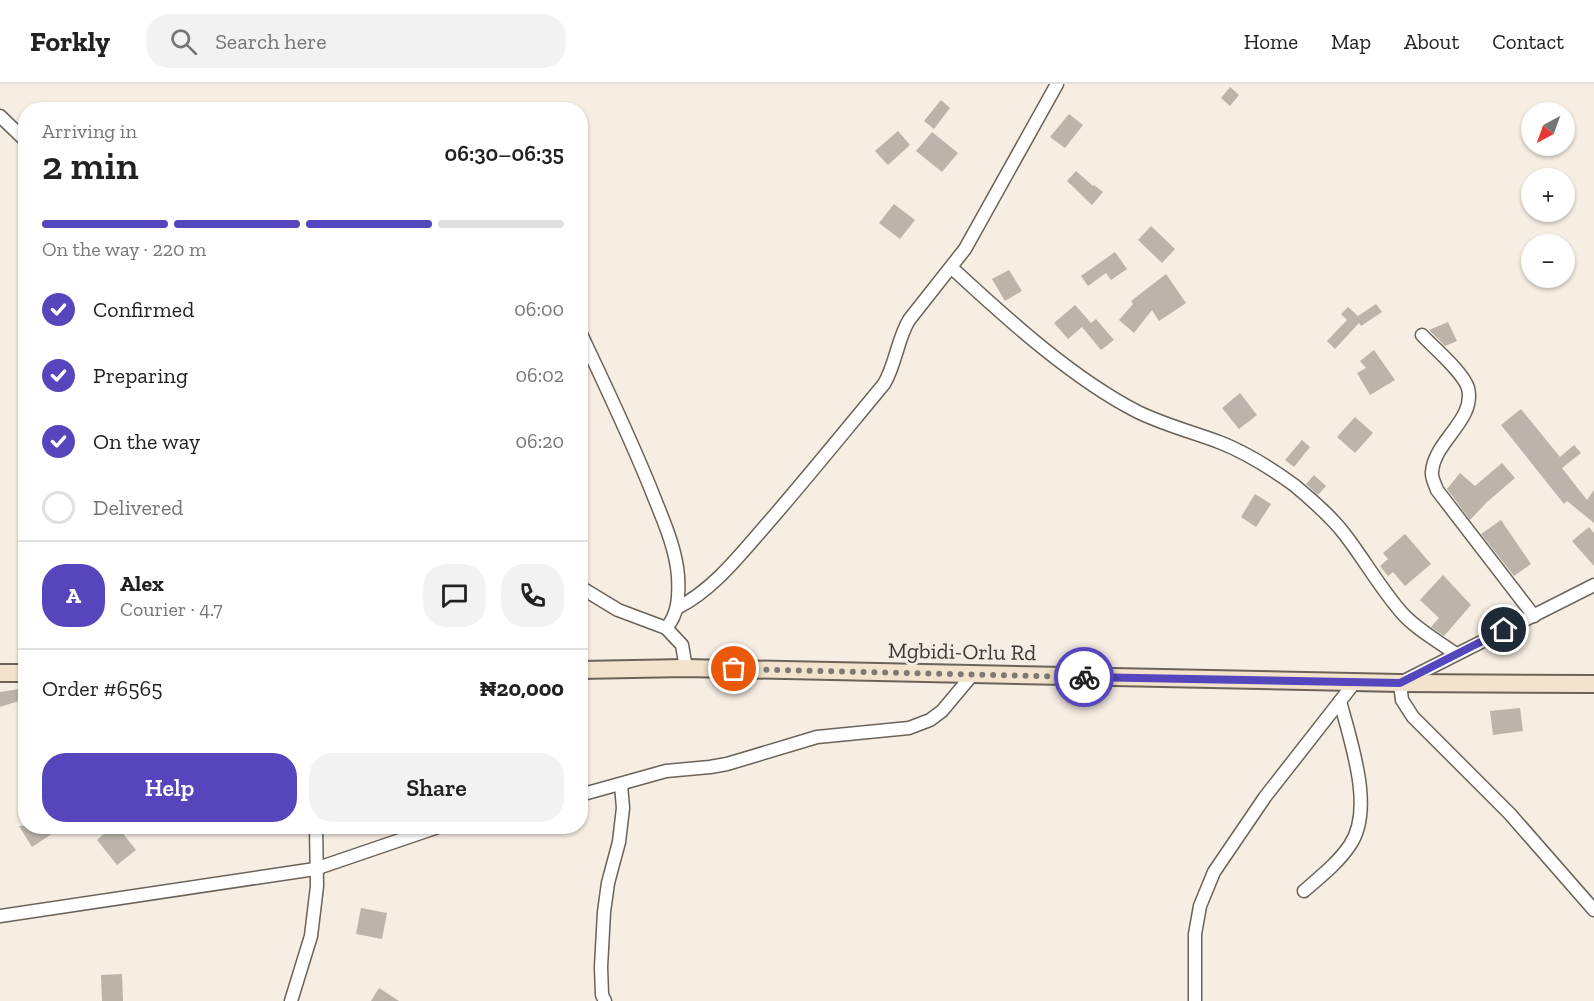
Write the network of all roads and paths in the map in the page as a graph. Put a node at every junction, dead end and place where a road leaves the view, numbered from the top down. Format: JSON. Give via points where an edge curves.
{"nodes":[{"id":1,"x":1057,"y":84,"type":"edge"},
{"id":2,"x":0,"y":116,"type":"edge"},
{"id":3,"x":18,"y":133,"type":"edge"},
{"id":4,"x":952,"y":268,"type":"junction"},
{"id":5,"x":1422,"y":335,"type":"dead end"},
{"id":6,"x":588,"y":349,"type":"edge"},
{"id":7,"x":1594,"y":585,"type":"edge"},
{"id":8,"x":588,"y":592,"type":"edge"},
{"id":9,"x":677,"y":608,"type":"junction"},
{"id":10,"x":1534,"y":616,"type":"junction"},
{"id":11,"x":666,"y":628,"type":"junction"},
{"id":12,"x":1456,"y":654,"type":"junction"},
{"id":13,"x":686,"y":668,"type":"junction"},
{"id":14,"x":588,"y":670,"type":"edge"},
{"id":15,"x":0,"y":673,"type":"edge"},
{"id":16,"x":18,"y":673,"type":"edge"},
{"id":17,"x":973,"y":674,"type":"junction"},
{"id":18,"x":1355,"y":682,"type":"junction"},
{"id":19,"x":1400,"y":683,"type":"junction"},
{"id":20,"x":1594,"y":684,"type":"edge"},
{"id":21,"x":1340,"y":701,"type":"junction"},
{"id":22,"x":621,"y":785,"type":"junction"},
{"id":23,"x":588,"y":793,"type":"edge"},
{"id":24,"x":316,"y":834,"type":"edge"},
{"id":25,"x":418,"y":834,"type":"edge"},
{"id":26,"x":315,"y":869,"type":"junction"},
{"id":27,"x":1304,"y":891,"type":"dead end"},
{"id":28,"x":1594,"y":910,"type":"edge"},
{"id":29,"x":0,"y":916,"type":"edge"},
{"id":30,"x":291,"y":1001,"type":"edge"},
{"id":31,"x":605,"y":1001,"type":"edge"},
{"id":32,"x":1195,"y":1001,"type":"edge"}],
"edges":[{"from":1,"to":4,"type":"street"},
{"from":2,"to":3,"type":"street"},
{"from":4,"to":9,"type":"street","via":[[909,320],[884,384],[742,552],[705,590]]},
{"from":4,"to":12,"type":"street","via":[[1064,364],[1106,394],[1179,430],[1221,443],[1294,486],[1345,535],[1403,615]]},
{"from":5,"to":10,"type":"street","via":[[1468,388],[1468,406],[1431,473],[1437,489]]},
{"from":6,"to":9,"type":"street","via":[[669,535],[678,575]]},
{"from":7,"to":10,"type":"street"},
{"from":8,"to":11,"type":"street","via":[[618,609]]},
{"from":9,"to":11,"type":"street","via":[[674,620]]},
{"from":10,"to":12,"type":"street"},
{"from":11,"to":13,"type":"street","via":[[682,645]]},
{"from":12,"to":19,"type":"street"},
{"from":13,"to":14,"type":"main road","name":"Mgbidi-Orlu Rd"},
{"from":13,"to":17,"type":"main road","name":"Mgbidi-Orlu Rd"},
{"from":15,"to":16,"type":"main road"},
{"from":17,"to":18,"type":"main road","name":"Mgbidi-Orlu Rd"},
{"from":17,"to":22,"type":"street","via":[[942,711],[909,728],[817,737],[727,764],[666,771]]},
{"from":18,"to":19,"type":"main road","name":"Mgbidi-Orlu Rd"},
{"from":18,"to":21,"type":"street"},
{"from":19,"to":20,"type":"main road","name":"Mgbidi-Orlu Rd"},
{"from":19,"to":28,"type":"street","via":[[1402,700],[1413,717],[1510,814]]},
{"from":21,"to":27,"type":"street","via":[[1360,783],[1360,816],[1351,844]]},
{"from":21,"to":32,"type":"street","via":[[1265,796],[1214,872],[1200,906],[1195,934]]},
{"from":22,"to":23,"type":"street"},
{"from":22,"to":31,"type":"street","via":[[619,842],[604,912],[601,967]]},
{"from":24,"to":26,"type":"street"},
{"from":25,"to":26,"type":"street"},
{"from":26,"to":29,"type":"street"},
{"from":26,"to":30,"type":"street","via":[[311,936]]}]}
